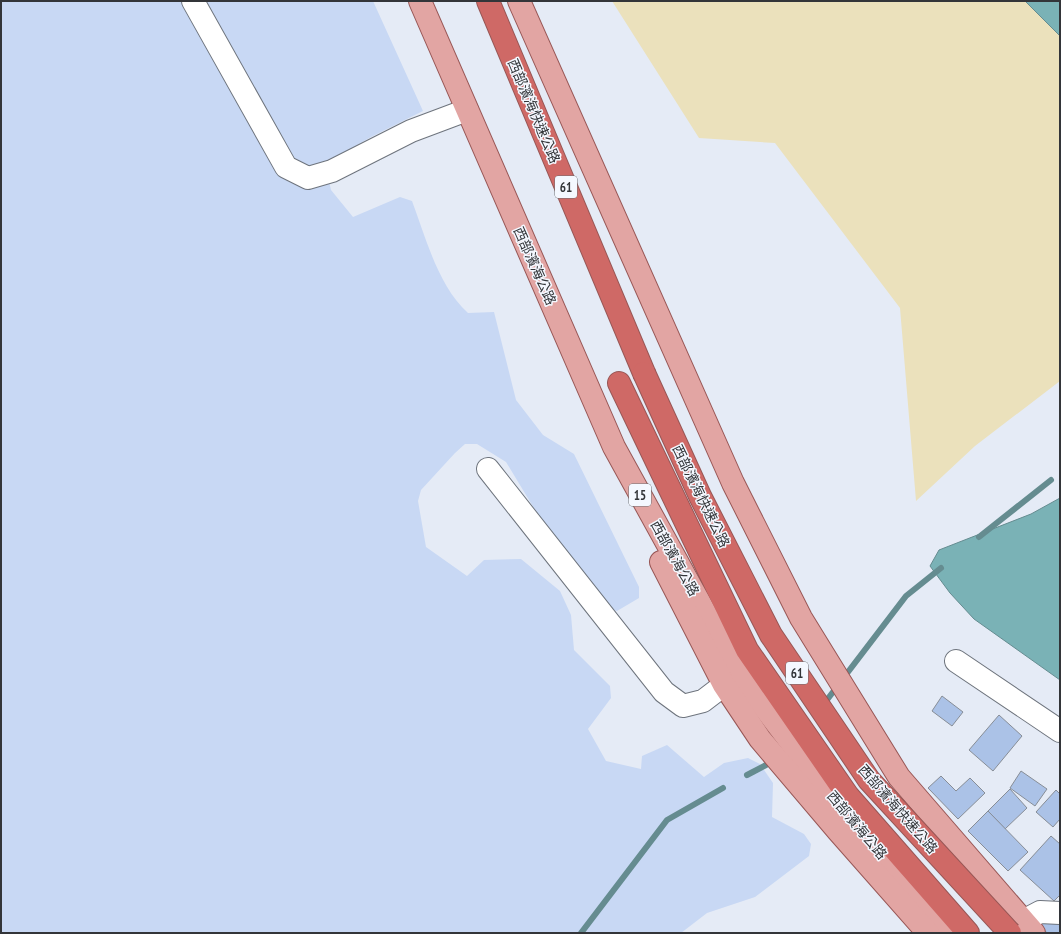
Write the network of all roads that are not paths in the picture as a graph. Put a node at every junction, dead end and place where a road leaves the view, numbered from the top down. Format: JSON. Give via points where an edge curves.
{"nodes":[{"id":1,"x":193,"y":1,"type":"edge"},
{"id":2,"x":420,"y":1,"type":"edge"},
{"id":3,"x":488,"y":1,"type":"edge"},
{"id":4,"x":519,"y":1,"type":"edge"},
{"id":5,"x":467,"y":110,"type":"junction"},
{"id":6,"x":552,"y":306,"type":"junction"},
{"id":7,"x":619,"y":383,"type":"dead end"},
{"id":8,"x":488,"y":470,"type":"dead end"},
{"id":9,"x":956,"y":660,"type":"dead end"},
{"id":10,"x":724,"y":685,"type":"junction"},
{"id":11,"x":1060,"y":730,"type":"edge"},
{"id":12,"x":1060,"y":913,"type":"edge"},
{"id":13,"x":1018,"y":930,"type":"edge"},
{"id":14,"x":928,"y":933,"type":"edge"},
{"id":15,"x":952,"y":933,"type":"edge"},
{"id":16,"x":968,"y":933,"type":"edge"}],
"edges":[{"from":1,"to":5,"type":"street","via":[[286,167],[308,178],[332,171],[411,131]]},
{"from":2,"to":5,"type":"main road","name":"西部濱海公路","number":"15"},
{"from":3,"to":13,"type":"highway","name":"西部濱海快速公路","number":"61","bridge":true,"via":[[644,373],[700,496],[771,635],[869,780]]},
{"from":4,"to":13,"type":"main road","via":[[733,483],[801,618],[899,777]]},
{"from":5,"to":6,"type":"main road","name":"西部濱海公路","number":"15"},
{"from":6,"to":10,"type":"main road","via":[[597,437]]},
{"from":6,"to":15,"type":"main road","name":"西部濱海公路","number":"15","via":[[614,447],[739,674],[853,824]]},
{"from":7,"to":16,"type":"highway","name":"西部濱海快速公路","number":"61","via":[[747,650],[848,796]]},
{"from":8,"to":10,"type":"street","via":[[664,692],[683,706],[703,701]]},
{"from":9,"to":11,"type":"street"},
{"from":10,"to":14,"type":"main road","via":[[760,739]]},
{"from":12,"to":13,"type":"street","via":[[1040,912]]}]}
